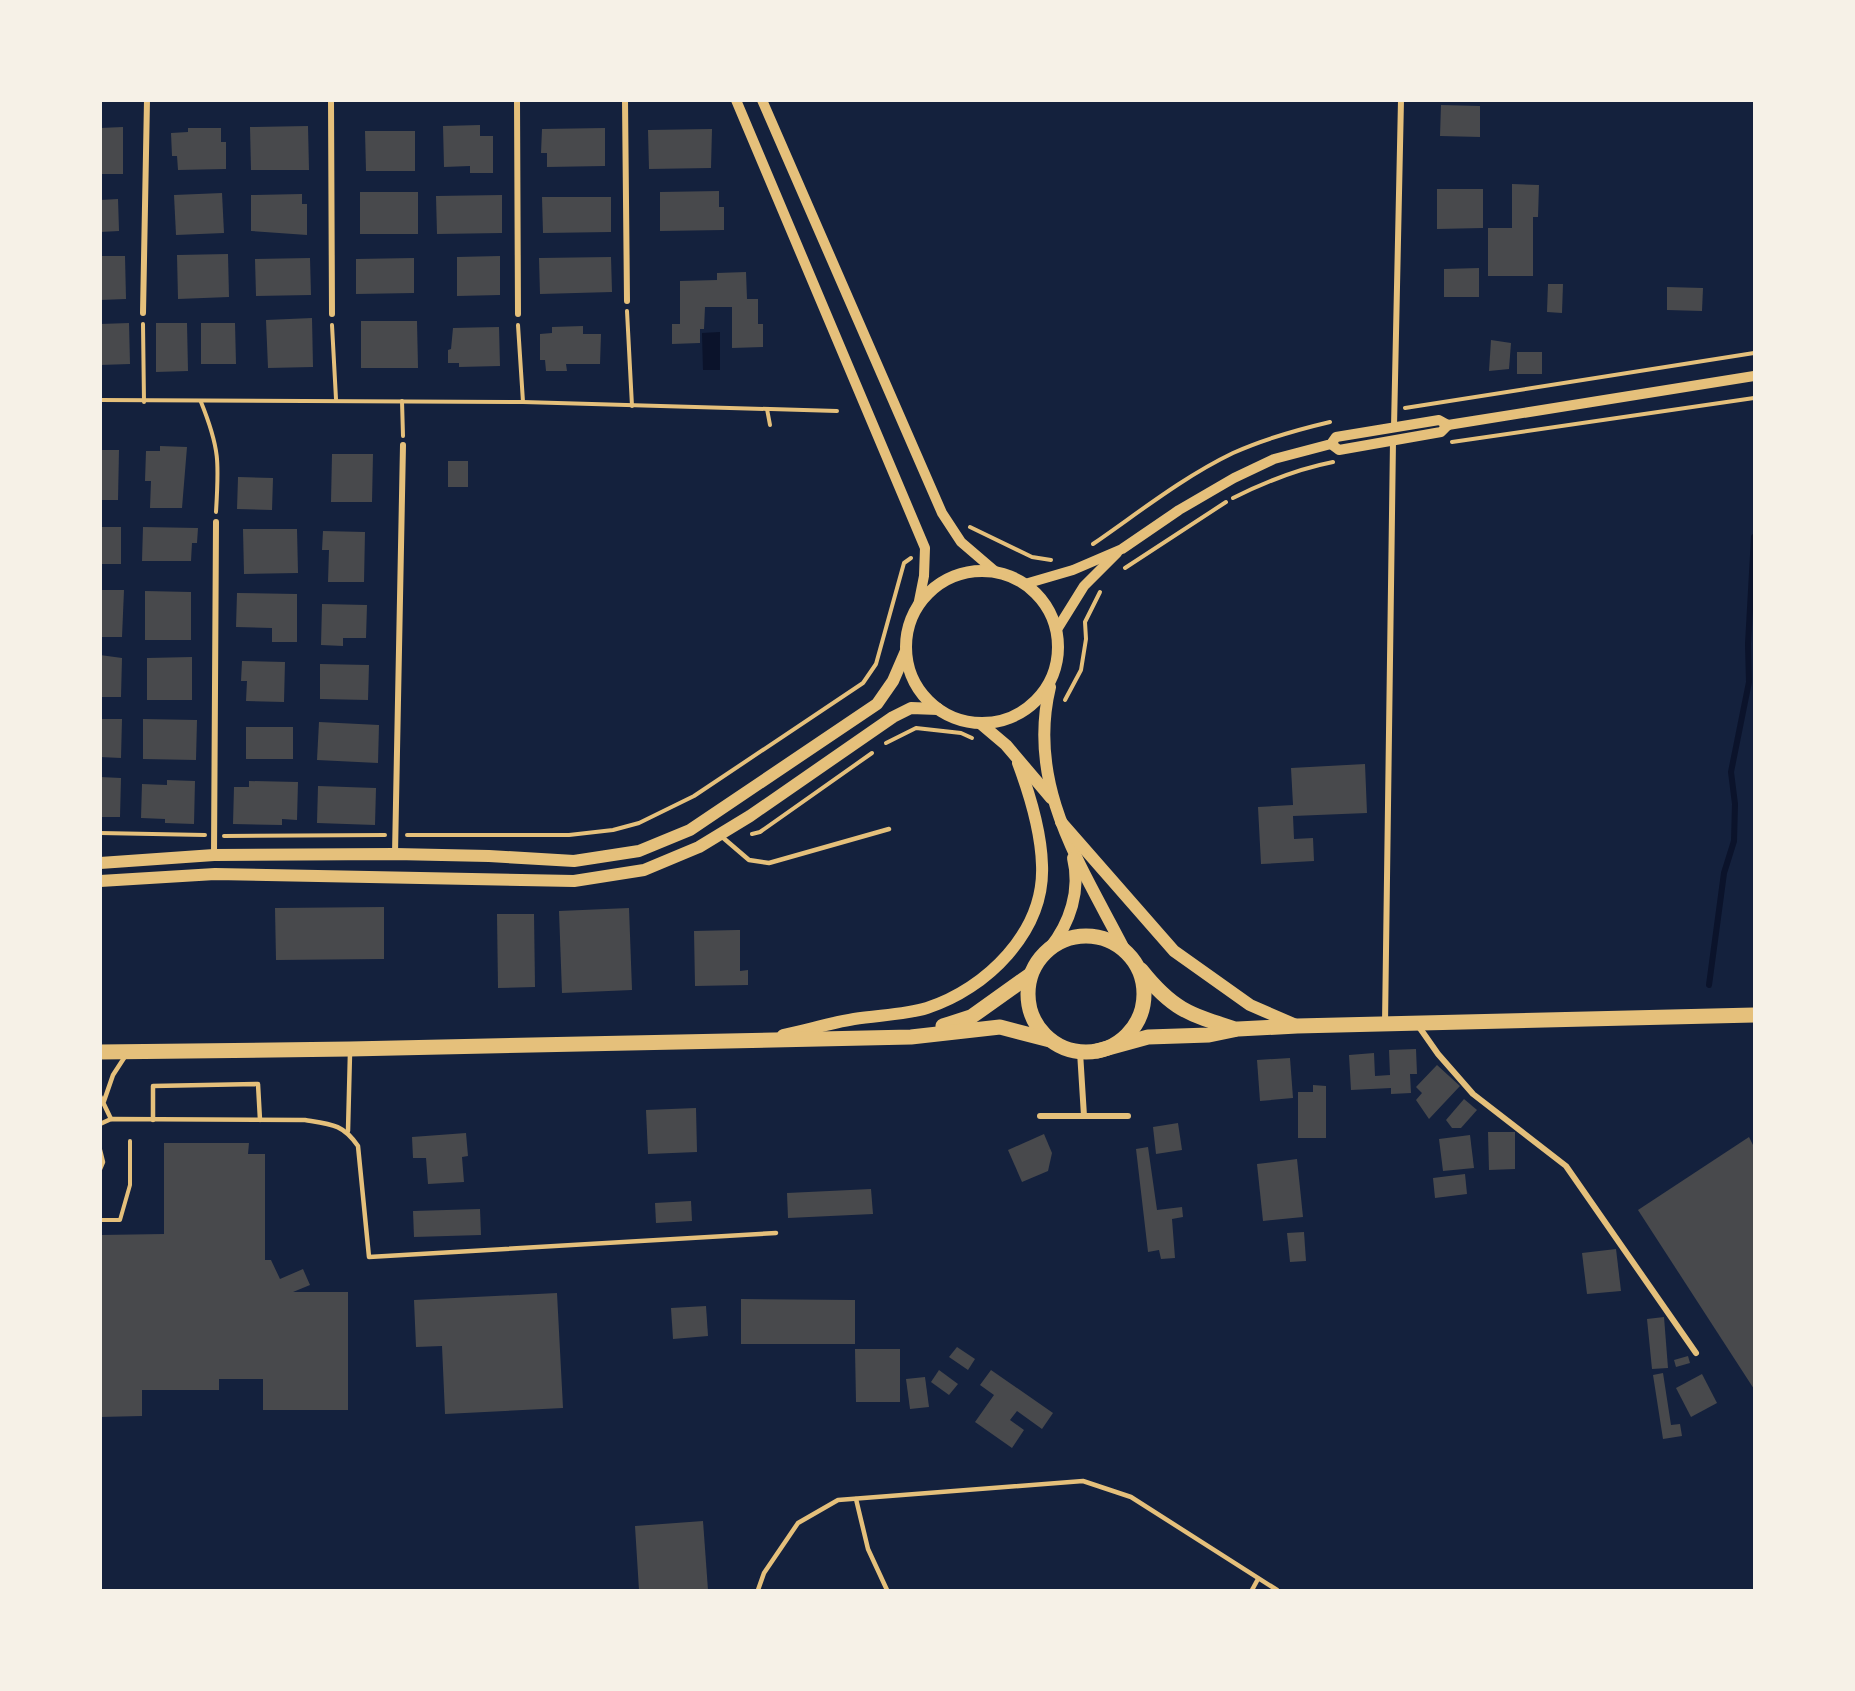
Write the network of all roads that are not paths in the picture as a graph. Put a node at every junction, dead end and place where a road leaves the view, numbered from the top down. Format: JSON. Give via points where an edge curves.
{"nodes":[{"id":1,"x":147,"y":100,"type":"edge"},
{"id":2,"x":331,"y":100,"type":"edge"},
{"id":3,"x":517,"y":100,"type":"edge"},
{"id":4,"x":625,"y":100,"type":"edge"},
{"id":5,"x":736,"y":100,"type":"edge"},
{"id":6,"x":762,"y":100,"type":"edge"},
{"id":7,"x":1401,"y":100,"type":"edge"},
{"id":8,"x":627,"y":301,"type":"road end"},
{"id":9,"x":142,"y":313,"type":"road end"},
{"id":10,"x":332,"y":314,"type":"road end"},
{"id":11,"x":518,"y":314,"type":"road end"},
{"id":12,"x":1755,"y":376,"type":"edge"},
{"id":13,"x":1448,"y":425,"type":"junction"},
{"id":14,"x":1394,"y":428,"type":"junction"},
{"id":15,"x":1394,"y":441,"type":"junction"},
{"id":16,"x":1331,"y":444,"type":"junction"},
{"id":17,"x":403,"y":445,"type":"road end"},
{"id":18,"x":216,"y":522,"type":"road end"},
{"id":19,"x":1122,"y":549,"type":"junction"},
{"id":20,"x":996,"y":572,"type":"junction"},
{"id":21,"x":1025,"y":584,"type":"junction"},
{"id":22,"x":918,"y":606,"type":"junction"},
{"id":23,"x":1056,"y":630,"type":"junction"},
{"id":24,"x":906,"y":651,"type":"junction"},
{"id":25,"x":1053,"y":674,"type":"junction"},
{"id":26,"x":938,"y":709,"type":"junction"},
{"id":27,"x":980,"y":723,"type":"junction"},
{"id":28,"x":1018,"y":763,"type":"junction"},
{"id":29,"x":1051,"y":799,"type":"junction"},
{"id":30,"x":1061,"y":822,"type":"junction"},
{"id":31,"x":889,"y":829,"type":"dead end"},
{"id":32,"x":719,"y":834,"type":"junction"},
{"id":33,"x":1070,"y":845,"type":"junction"},
{"id":34,"x":395,"y":854,"type":"junction"},
{"id":35,"x":214,"y":855,"type":"junction"},
{"id":36,"x":100,"y":863,"type":"edge"},
{"id":37,"x":100,"y":881,"type":"edge"},
{"id":38,"x":1050,"y":948,"type":"junction"},
{"id":39,"x":1129,"y":954,"type":"junction"},
{"id":40,"x":1030,"y":975,"type":"junction"},
{"id":41,"x":1755,"y":1015,"type":"edge"},
{"id":42,"x":1417,"y":1024,"type":"junction"},
{"id":43,"x":1385,"y":1025,"type":"junction"},
{"id":44,"x":1297,"y":1026,"type":"junction"},
{"id":45,"x":1238,"y":1029,"type":"junction"},
{"id":46,"x":911,"y":1037,"type":"junction"},
{"id":47,"x":762,"y":1040,"type":"junction"},
{"id":48,"x":1050,"y":1040,"type":"junction"},
{"id":49,"x":350,"y":1049,"type":"junction"},
{"id":50,"x":129,"y":1051,"type":"junction"},
{"id":51,"x":1097,"y":1051,"type":"junction"},
{"id":52,"x":100,"y":1052,"type":"edge"},
{"id":53,"x":1080,"y":1052,"type":"junction"},
{"id":54,"x":100,"y":1095,"type":"edge"},
{"id":55,"x":104,"y":1101,"type":"junction"},
{"id":56,"x":1040,"y":1116,"type":"dead end"},
{"id":57,"x":1084,"y":1116,"type":"junction"},
{"id":58,"x":1128,"y":1116,"type":"dead end"},
{"id":59,"x":111,"y":1119,"type":"junction"},
{"id":60,"x":153,"y":1120,"type":"junction"},
{"id":61,"x":260,"y":1120,"type":"junction"},
{"id":62,"x":100,"y":1124,"type":"edge"},
{"id":63,"x":348,"y":1131,"type":"junction"},
{"id":64,"x":100,"y":1150,"type":"edge"},
{"id":65,"x":100,"y":1169,"type":"edge"},
{"id":66,"x":776,"y":1233,"type":"dead end"},
{"id":67,"x":1696,"y":1353,"type":"dead end"},
{"id":68,"x":856,"y":1499,"type":"junction"},
{"id":69,"x":1258,"y":1579,"type":"junction"},
{"id":70,"x":758,"y":1590,"type":"edge"},
{"id":71,"x":887,"y":1590,"type":"edge"},
{"id":72,"x":1252,"y":1590,"type":"edge"},
{"id":73,"x":1277,"y":1590,"type":"edge"}],
"edges":[{"from":1,"to":9,"type":"street"},
{"from":2,"to":10,"type":"street"},
{"from":3,"to":11,"type":"street"},
{"from":4,"to":8,"type":"street"},
{"from":5,"to":22,"type":"street","via":[[925,548]]},
{"from":6,"to":20,"type":"street","via":[[942,513],[961,542]]},
{"from":7,"to":14,"type":"street"},
{"from":12,"to":13,"type":"street"},
{"from":13,"to":14,"type":"street","via":[[1439,420]]},
{"from":13,"to":15,"type":"street","via":[[1441,432]]},
{"from":14,"to":16,"type":"street","via":[[1336,437]]},
{"from":15,"to":16,"type":"street","via":[[1339,450]]},
{"from":15,"to":43,"type":"street"},
{"from":16,"to":19,"type":"street","via":[[1274,459],[1234,478]]},
{"from":17,"to":34,"type":"street"},
{"from":18,"to":35,"type":"street"},
{"from":19,"to":21,"type":"street","via":[[1073,570]]},
{"from":19,"to":23,"type":"street","via":[[1084,586]]},
{"from":20,"to":21,"type":"main road"},
{"from":20,"to":22,"type":"main road","via":[[952,577],[939,584]]},
{"from":21,"to":23,"type":"main road","via":[[1045,604]]},
{"from":22,"to":24,"type":"main road","via":[[908,627]]},
{"from":23,"to":25,"type":"main road","via":[[1058,645]]},
{"from":24,"to":26,"type":"main road","via":[[918,689]]},
{"from":24,"to":34,"type":"main road","via":[[877,704],[690,830],[639,851],[574,861]]},
{"from":25,"to":27,"type":"main road","via":[[1040,697],[1024,710],[1006,719]]},
{"from":25,"to":29,"type":"main road","via":[[1043,720]]},
{"from":26,"to":27,"type":"main road","via":[[958,719]]},
{"from":26,"to":32,"type":"main road","via":[[911,708],[893,717]]},
{"from":27,"to":28,"type":"main road"},
{"from":28,"to":29,"type":"main road"},
{"from":28,"to":47,"type":"main road","via":[[1035,817],[1043,867],[1028,924],[1003,961],[971,989],[926,1009],[852,1019]]},
{"from":29,"to":30,"type":"main road"},
{"from":30,"to":33,"type":"main road"},
{"from":30,"to":44,"type":"main road","via":[[1174,951],[1251,1005]]},
{"from":31,"to":32,"type":"lane","via":[[769,862],[749,860]]},
{"from":32,"to":37,"type":"main road","via":[[699,847],[644,870],[574,881],[215,873]]},
{"from":33,"to":38,"type":"main road","via":[[1076,892],[1064,929]]},
{"from":33,"to":39,"type":"main road"},
{"from":34,"to":35,"type":"main road"},
{"from":35,"to":36,"type":"main road"},
{"from":38,"to":39,"type":"main road","via":[[1071,937],[1093,936],[1104,938]]},
{"from":38,"to":40,"type":"main road"},
{"from":39,"to":45,"type":"main road","via":[[1162,996],[1194,1016]]},
{"from":39,"to":51,"type":"main road","via":[[1139,969],[1144,992],[1140,1015],[1119,1042]]},
{"from":40,"to":46,"type":"main road","via":[[971,1017]]},
{"from":40,"to":48,"type":"main road","via":[[1029,1006],[1037,1025]]},
{"from":41,"to":42,"type":"main road"},
{"from":42,"to":43,"type":"main road"},
{"from":42,"to":67,"type":"street","via":[[1473,1094],[1566,1166]]},
{"from":43,"to":44,"type":"main road"},
{"from":44,"to":45,"type":"main road"},
{"from":45,"to":51,"type":"main road","via":[[1209,1035],[1148,1037]]},
{"from":46,"to":47,"type":"main road"},
{"from":46,"to":48,"type":"main road","via":[[1000,1028]]},
{"from":47,"to":49,"type":"main road"},
{"from":48,"to":53,"type":"main road"},
{"from":49,"to":50,"type":"main road"},
{"from":49,"to":63,"type":"lane"},
{"from":50,"to":52,"type":"main road"},
{"from":50,"to":55,"type":"lane","via":[[113,1075]]},
{"from":51,"to":53,"type":"main road"},
{"from":53,"to":57,"type":"street"},
{"from":54,"to":55,"type":"lane"},
{"from":55,"to":59,"type":"lane"},
{"from":56,"to":57,"type":"street"},
{"from":57,"to":58,"type":"street"},
{"from":59,"to":60,"type":"lane"},
{"from":59,"to":62,"type":"lane"},
{"from":60,"to":61,"type":"lane"},
{"from":60,"to":61,"type":"lane","via":[[153,1086],[258,1084]]},
{"from":61,"to":63,"type":"lane","via":[[305,1120]]},
{"from":63,"to":66,"type":"lane","via":[[358,1146],[369,1257]]},
{"from":64,"to":65,"type":"lane"},
{"from":68,"to":69,"type":"lane","via":[[1083,1481],[1131,1497]]},
{"from":68,"to":70,"type":"lane","via":[[838,1500],[798,1522],[764,1573]]},
{"from":68,"to":71,"type":"lane","via":[[868,1549]]},
{"from":69,"to":72,"type":"lane"},
{"from":69,"to":73,"type":"lane"}]}
